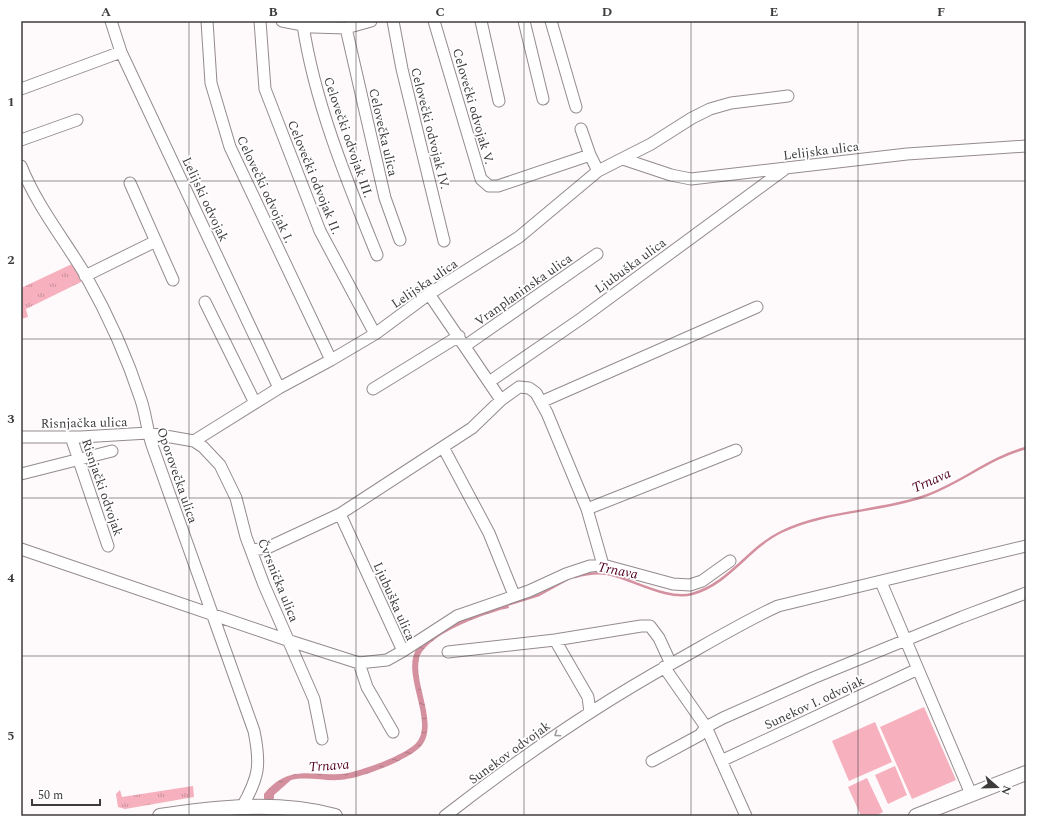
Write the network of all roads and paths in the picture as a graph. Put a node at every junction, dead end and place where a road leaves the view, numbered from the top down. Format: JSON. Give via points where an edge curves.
{"nodes":[{"id":1,"x":111,"y":21,"type":"edge"},
{"id":2,"x":207,"y":21,"type":"edge"},
{"id":3,"x":260,"y":21,"type":"edge"},
{"id":4,"x":282,"y":21,"type":"edge"},
{"id":5,"x":371,"y":21,"type":"edge"},
{"id":6,"x":393,"y":21,"type":"edge"},
{"id":7,"x":434,"y":21,"type":"edge"},
{"id":8,"x":481,"y":21,"type":"edge"},
{"id":9,"x":524,"y":21,"type":"edge"},
{"id":10,"x":551,"y":21,"type":"edge"},
{"id":11,"x":310,"y":24,"type":"edge"},
{"id":12,"x":346,"y":28,"type":"junction"},
{"id":13,"x":121,"y":52,"type":"junction"},
{"id":14,"x":21,"y":88,"type":"edge"},
{"id":15,"x":788,"y":96,"type":"dead end"},
{"id":16,"x":543,"y":99,"type":"dead end"},
{"id":17,"x":499,"y":100,"type":"dead end"},
{"id":18,"x":576,"y":106,"type":"dead end"},
{"id":19,"x":77,"y":120,"type":"dead end"},
{"id":20,"x":581,"y":129,"type":"dead end"},
{"id":21,"x":21,"y":140,"type":"edge"},
{"id":22,"x":1026,"y":146,"type":"edge"},
{"id":23,"x":590,"y":155,"type":"junction"},
{"id":24,"x":623,"y":159,"type":"junction"},
{"id":25,"x":21,"y":166,"type":"edge"},
{"id":26,"x":786,"y":168,"type":"junction"},
{"id":27,"x":598,"y":171,"type":"junction"},
{"id":28,"x":130,"y":183,"type":"dead end"},
{"id":29,"x":400,"y":240,"type":"dead end"},
{"id":30,"x":156,"y":241,"type":"junction"},
{"id":31,"x":444,"y":241,"type":"dead end"},
{"id":32,"x":597,"y":254,"type":"dead end"},
{"id":33,"x":377,"y":255,"type":"dead end"},
{"id":34,"x":85,"y":276,"type":"junction"},
{"id":35,"x":173,"y":280,"type":"dead end"},
{"id":36,"x":429,"y":294,"type":"junction"},
{"id":37,"x":205,"y":302,"type":"dead end"},
{"id":38,"x":756,"y":307,"type":"dead end"},
{"id":39,"x":375,"y":334,"type":"junction"},
{"id":40,"x":459,"y":336,"type":"junction"},
{"id":41,"x":466,"y":346,"type":"junction"},
{"id":42,"x":331,"y":360,"type":"junction"},
{"id":43,"x":489,"y":382,"type":"junction"},
{"id":44,"x":279,"y":388,"type":"junction"},
{"id":45,"x":372,"y":389,"type":"dead end"},
{"id":46,"x":501,"y":400,"type":"junction"},
{"id":47,"x":541,"y":402,"type":"junction"},
{"id":48,"x":255,"y":403,"type":"junction"},
{"id":49,"x":148,"y":433,"type":"junction"},
{"id":50,"x":21,"y":437,"type":"edge"},
{"id":51,"x":71,"y":437,"type":"junction"},
{"id":52,"x":194,"y":441,"type":"junction"},
{"id":53,"x":443,"y":447,"type":"junction"},
{"id":54,"x":736,"y":450,"type":"dead end"},
{"id":55,"x":112,"y":451,"type":"dead end"},
{"id":56,"x":78,"y":460,"type":"junction"},
{"id":57,"x":21,"y":474,"type":"edge"},
{"id":58,"x":588,"y":509,"type":"junction"},
{"id":59,"x":340,"y":514,"type":"junction"},
{"id":60,"x":108,"y":546,"type":"dead end"},
{"id":61,"x":1026,"y":546,"type":"edge"},
{"id":62,"x":21,"y":549,"type":"edge"},
{"id":63,"x":252,"y":550,"type":"junction"},
{"id":64,"x":730,"y":561,"type":"dead end"},
{"id":65,"x":603,"y":565,"type":"junction"},
{"id":66,"x":881,"y":582,"type":"junction"},
{"id":67,"x":1026,"y":593,"type":"edge"},
{"id":68,"x":514,"y":595,"type":"junction"},
{"id":69,"x":214,"y":615,"type":"junction"},
{"id":70,"x":555,"y":640,"type":"junction"},
{"id":71,"x":905,"y":640,"type":"junction"},
{"id":72,"x":290,"y":641,"type":"junction"},
{"id":73,"x":403,"y":651,"type":"junction"},
{"id":74,"x":448,"y":652,"type":"dead end"},
{"id":75,"x":358,"y":663,"type":"junction"},
{"id":76,"x":668,"y":666,"type":"junction"},
{"id":77,"x":918,"y":669,"type":"junction"},
{"id":78,"x":590,"y":712,"type":"junction"},
{"id":79,"x":706,"y":727,"type":"junction"},
{"id":80,"x":393,"y":732,"type":"dead end"},
{"id":81,"x":322,"y":739,"type":"dead end"},
{"id":82,"x":721,"y":760,"type":"junction"},
{"id":83,"x":652,"y":761,"type":"dead end"},
{"id":84,"x":1026,"y":773,"type":"edge"},
{"id":85,"x":971,"y":794,"type":"junction"},
{"id":86,"x":242,"y":807,"type":"junction"},
{"id":87,"x":160,"y":816,"type":"edge"},
{"id":88,"x":335,"y":816,"type":"edge"},
{"id":89,"x":445,"y":816,"type":"edge"},
{"id":90,"x":746,"y":816,"type":"edge"},
{"id":91,"x":916,"y":816,"type":"edge"}],
"edges":[{"from":1,"to":13,"type":"street","name":"Lelijski odvojak"},
{"from":2,"to":42,"type":"street","name":"Celovečki odvojak I.","via":[[211,83],[230,147]]},
{"from":3,"to":39,"type":"street","name":"Celovečki odvojak II.","via":[[265,89],[320,231]]},
{"from":4,"to":11,"type":"street"},
{"from":5,"to":12,"type":"street"},
{"from":6,"to":31,"type":"street","name":"Celovečki odvojak IV.","via":[[402,69]]},
{"from":7,"to":23,"type":"street","name":"Celovečki odvojak V.","via":[[481,179],[488,186],[498,186]]},
{"from":8,"to":17,"type":"street"},
{"from":9,"to":16,"type":"street"},
{"from":10,"to":18,"type":"street"},
{"from":11,"to":12,"type":"street"},
{"from":11,"to":33,"type":"street","name":"Celovečki odvojak III.","via":[[309,62],[337,153]]},
{"from":12,"to":29,"type":"street","name":"Celovečka ulica","via":[[385,198]]},
{"from":13,"to":14,"type":"street"},
{"from":13,"to":44,"type":"street","name":"Lelijski odvojak"},
{"from":15,"to":24,"type":"street","name":"Lelijska ulica","via":[[710,109]]},
{"from":19,"to":21,"type":"street"},
{"from":20,"to":23,"type":"street"},
{"from":22,"to":26,"type":"street","name":"Lelijska ulica","via":[[906,154]]},
{"from":23,"to":27,"type":"street"},
{"from":24,"to":26,"type":"street","name":"Lelijska ulica","via":[[691,179]]},
{"from":24,"to":27,"type":"street","name":"Lelijska ulica"},
{"from":25,"to":34,"type":"street","name":"Oporovečka ulica","via":[[43,210]]},
{"from":26,"to":43,"type":"street","name":"Ljubuška ulica","via":[[582,318]]},
{"from":27,"to":36,"type":"street","name":"Lelijska ulica","via":[[519,238]]},
{"from":28,"to":30,"type":"street"},
{"from":30,"to":34,"type":"street"},
{"from":30,"to":35,"type":"street"},
{"from":32,"to":41,"type":"street","name":"Vranplaninska ulica"},
{"from":34,"to":49,"type":"street","name":"Oporovečka ulica","via":[[110,322],[130,370],[142,403]]},
{"from":36,"to":39,"type":"street","name":"Lelijska ulica"},
{"from":36,"to":40,"type":"street"},
{"from":37,"to":48,"type":"street"},
{"from":38,"to":47,"type":"street"},
{"from":39,"to":42,"type":"street","name":"Lelijska ulica"},
{"from":40,"to":41,"type":"street"},
{"from":40,"to":45,"type":"street"},
{"from":41,"to":43,"type":"street"},
{"from":42,"to":44,"type":"street","name":"Lelijska ulica"},
{"from":43,"to":46,"type":"street"},
{"from":44,"to":48,"type":"street","name":"Lelijska ulica"},
{"from":46,"to":47,"type":"street","via":[[519,388],[529,388],[536,393]]},
{"from":46,"to":53,"type":"street","via":[[472,428]]},
{"from":47,"to":58,"type":"street"},
{"from":48,"to":52,"type":"street","name":"Lelijska ulica"},
{"from":49,"to":51,"type":"street","name":"Risnjačka ulica"},
{"from":49,"to":52,"type":"street"},
{"from":49,"to":69,"type":"street","name":"Oporovečka ulica"},
{"from":50,"to":51,"type":"street","name":"Risnjačka ulica"},
{"from":51,"to":56,"type":"street","name":"Risnjački odvojak"},
{"from":52,"to":63,"type":"street","name":"Čvrsnička ulica","via":[[208,451],[220,465],[236,498]]},
{"from":53,"to":59,"type":"street"},
{"from":53,"to":68,"type":"street","via":[[489,533]]},
{"from":54,"to":58,"type":"street"},
{"from":55,"to":56,"type":"street"},
{"from":56,"to":57,"type":"street"},
{"from":56,"to":60,"type":"street","name":"Risnjački odvojak"},
{"from":58,"to":65,"type":"street"},
{"from":59,"to":63,"type":"street","via":[[267,548]]},
{"from":59,"to":73,"type":"street","name":"Ljubuška ulica"},
{"from":61,"to":66,"type":"street"},
{"from":62,"to":69,"type":"street"},
{"from":63,"to":72,"type":"street","name":"Čvrsnička ulica","via":[[264,585]]},
{"from":64,"to":65,"type":"street","name":"Ljubuška ulica","via":[[690,585],[673,584]]},
{"from":65,"to":68,"type":"street","name":"Ljubuška ulica","via":[[590,566],[566,574]]},
{"from":66,"to":71,"type":"street"},
{"from":66,"to":76,"type":"street","via":[[778,606],[729,630]]},
{"from":67,"to":71,"type":"street","name":"Sunekov I. odvojak"},
{"from":68,"to":73,"type":"street","name":"Ljubuška ulica","via":[[457,616]]},
{"from":69,"to":72,"type":"street"},
{"from":69,"to":86,"type":"street","name":"Oporovečka ulica","via":[[257,745],[256,780]]},
{"from":70,"to":74,"type":"street"},
{"from":70,"to":76,"type":"street","via":[[650,626],[659,638]]},
{"from":70,"to":78,"type":"street","via":[[588,697]]},
{"from":71,"to":77,"type":"street"},
{"from":71,"to":79,"type":"street","name":"Sunekov I. odvojak","via":[[813,678]]},
{"from":72,"to":75,"type":"street"},
{"from":72,"to":81,"type":"street","name":"Čvrsnička ulica","via":[[314,699]]},
{"from":73,"to":75,"type":"street","via":[[387,660]]},
{"from":75,"to":80,"type":"street"},
{"from":76,"to":78,"type":"street","name":"Sunekov odvojak"},
{"from":76,"to":79,"type":"street"},
{"from":77,"to":82,"type":"street","name":"Sunekov I. odvojak"},
{"from":77,"to":85,"type":"street"},
{"from":78,"to":89,"type":"street","name":"Sunekov odvojak","one_way":true},
{"from":79,"to":82,"type":"street"},
{"from":79,"to":83,"type":"street","name":"Sunekov I. odvojak","via":[[700,735]]},
{"from":82,"to":90,"type":"street"},
{"from":84,"to":85,"type":"main road"},
{"from":85,"to":91,"type":"main road"},
{"from":86,"to":87,"type":"main road"},
{"from":86,"to":88,"type":"main road","via":[[269,807]]}]}
